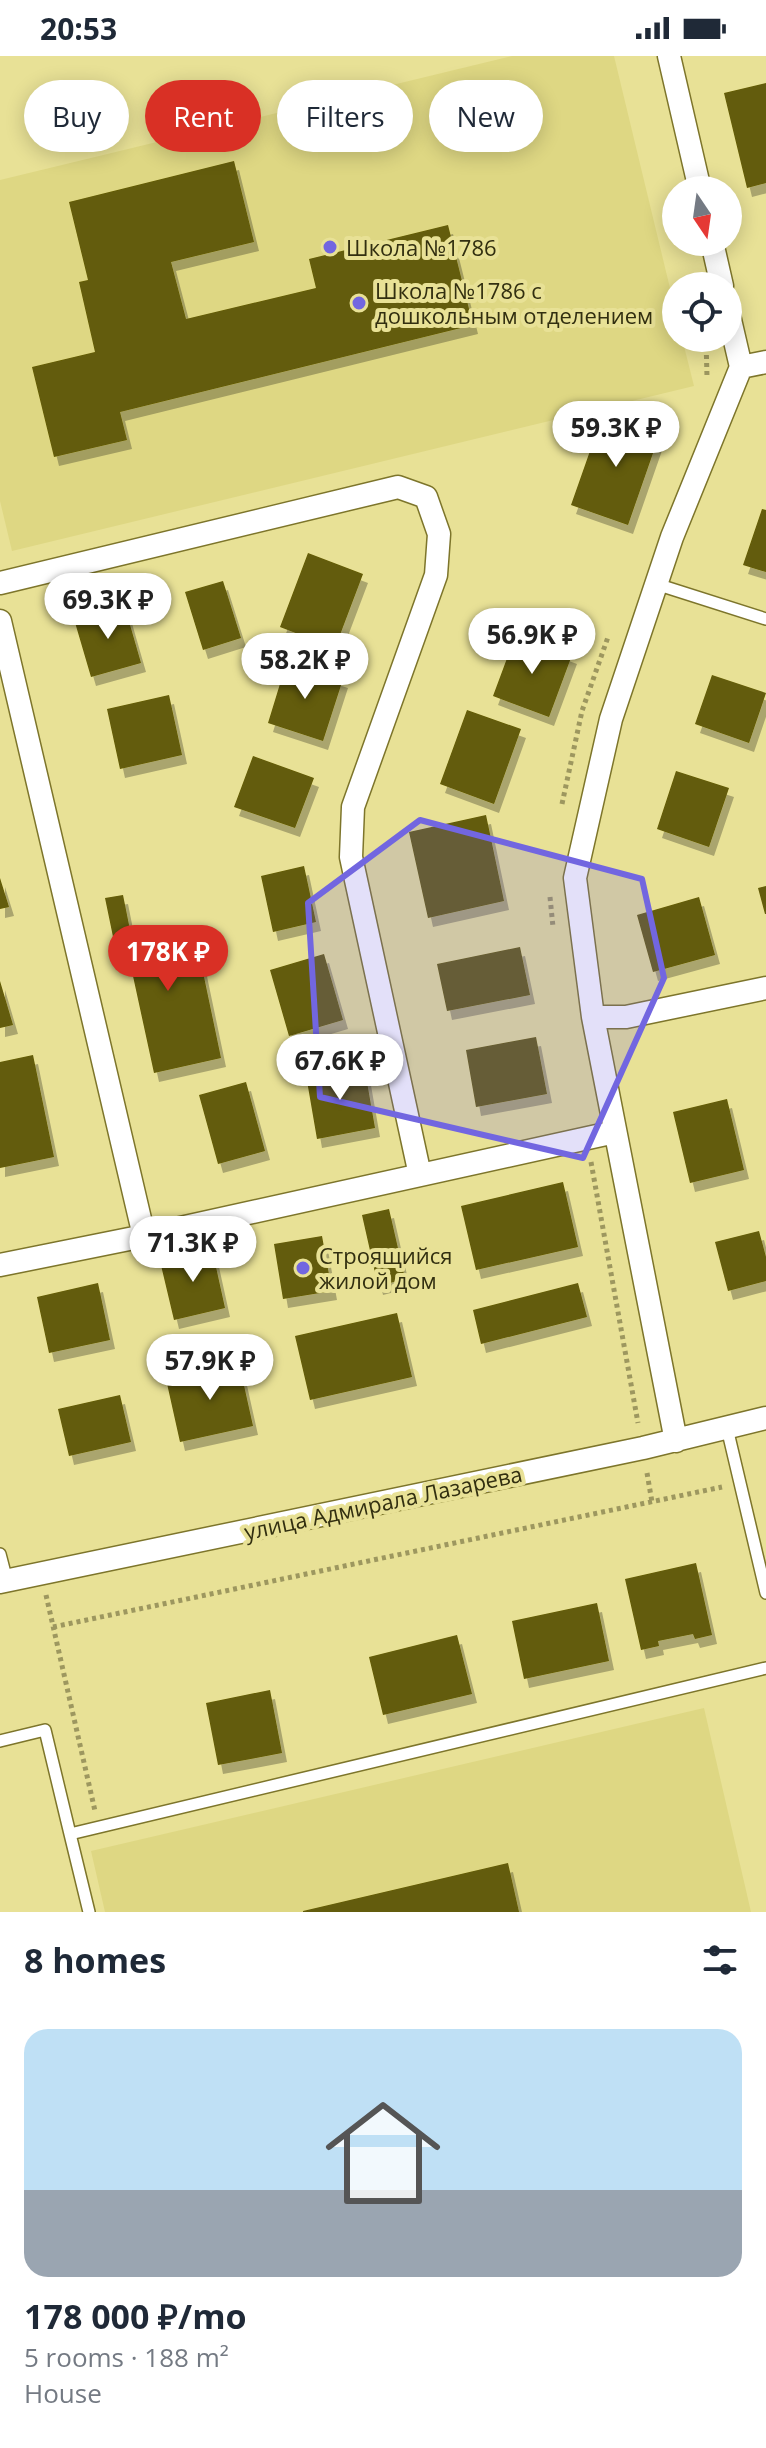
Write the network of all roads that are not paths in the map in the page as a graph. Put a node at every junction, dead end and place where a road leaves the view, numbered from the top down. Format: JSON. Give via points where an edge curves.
{"nodes":[{"id":1,"x":669,"y":56,"type":"edge"},
{"id":2,"x":697,"y":176,"type":"edge"},
{"id":3,"x":738,"y":352,"type":"edge"},
{"id":4,"x":766,"y":362,"type":"edge"},
{"id":5,"x":741,"y":367,"type":"junction"},
{"id":6,"x":0,"y":583,"type":"edge"},
{"id":7,"x":656,"y":584,"type":"junction"},
{"id":8,"x":766,"y":619,"type":"edge"},
{"id":9,"x":0,"y":621,"type":"edge"},
{"id":10,"x":766,"y":988,"type":"edge"},
{"id":11,"x":593,"y":1017,"type":"junction"},
{"id":12,"x":615,"y":1132,"type":"junction"},
{"id":13,"x":420,"y":1175,"type":"junction"},
{"id":14,"x":144,"y":1236,"type":"junction"},
{"id":15,"x":0,"y":1265,"type":"edge"},
{"id":16,"x":766,"y":1418,"type":"edge"},
{"id":17,"x":727,"y":1428,"type":"junction"},
{"id":18,"x":676,"y":1441,"type":"junction"},
{"id":19,"x":761,"y":1548,"type":"edge"},
{"id":20,"x":0,"y":1554,"type":"edge"},
{"id":21,"x":3,"y":1582,"type":"edge"},
{"id":22,"x":766,"y":1593,"type":"edge"},
{"id":23,"x":766,"y":1668,"type":"edge"},
{"id":24,"x":0,"y":1741,"type":"edge"},
{"id":25,"x":70,"y":1834,"type":"junction"},
{"id":26,"x":89,"y":1912,"type":"edge"}],
"edges":[{"from":1,"to":2,"type":"street"},
{"from":3,"to":5,"type":"street"},
{"from":4,"to":5,"type":"street"},
{"from":5,"to":7,"type":"street"},
{"from":6,"to":13,"type":"street","via":[[398,487],[426,497],[439,534],[436,575],[353,807],[351,857]]},
{"from":7,"to":8,"type":"lane"},
{"from":7,"to":11,"type":"street","via":[[611,719],[575,878]]},
{"from":9,"to":14,"type":"street"},
{"from":10,"to":11,"type":"street","via":[[626,1017]]},
{"from":11,"to":12,"type":"street"},
{"from":12,"to":13,"type":"street"},
{"from":12,"to":18,"type":"street"},
{"from":13,"to":14,"type":"street"},
{"from":14,"to":15,"type":"street"},
{"from":16,"to":17,"type":"street","name":"улица Адмирала Лазарева"},
{"from":17,"to":18,"type":"street","name":"улица Адмирала Лазарева"},
{"from":17,"to":19,"type":"lane"},
{"from":18,"to":21,"type":"street","name":"улица Адмирала Лазарева"},
{"from":19,"to":22,"type":"lane"},
{"from":20,"to":21,"type":"lane"},
{"from":23,"to":25,"type":"lane"},
{"from":24,"to":25,"type":"lane","via":[[45,1730]]},
{"from":25,"to":26,"type":"lane"}]}
